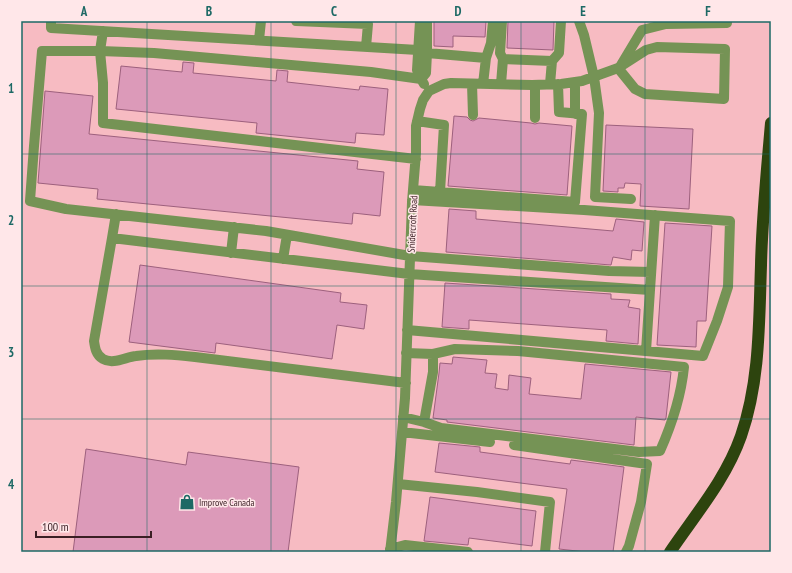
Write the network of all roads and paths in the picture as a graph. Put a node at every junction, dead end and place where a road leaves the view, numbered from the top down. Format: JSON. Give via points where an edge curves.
{"nodes":[{"id":1,"x":51,"y":21,"type":"edge"},
{"id":2,"x":261,"y":21,"type":"edge"},
{"id":3,"x":296,"y":21,"type":"edge"},
{"id":4,"x":420,"y":21,"type":"edge"},
{"id":5,"x":427,"y":21,"type":"edge"},
{"id":6,"x":493,"y":21,"type":"edge"},
{"id":7,"x":502,"y":21,"type":"edge"},
{"id":8,"x":561,"y":21,"type":"edge"},
{"id":9,"x":579,"y":21,"type":"edge"},
{"id":10,"x":727,"y":21,"type":"edge"},
{"id":11,"x":102,"y":31,"type":"junction"},
{"id":12,"x":259,"y":40,"type":"junction"},
{"id":13,"x":366,"y":47,"type":"junction"},
{"id":14,"x":100,"y":51,"type":"junction"},
{"id":15,"x":423,"y":52,"type":"junction"},
{"id":16,"x":486,"y":58,"type":"junction"},
{"id":17,"x":504,"y":59,"type":"junction"},
{"id":18,"x":552,"y":61,"type":"junction"},
{"id":19,"x":618,"y":68,"type":"junction"},
{"id":20,"x":594,"y":76,"type":"junction"},
{"id":21,"x":421,"y":79,"type":"junction"},
{"id":22,"x":575,"y":82,"type":"junction"},
{"id":23,"x":472,"y":84,"type":"junction"},
{"id":24,"x":483,"y":84,"type":"junction"},
{"id":25,"x":501,"y":84,"type":"junction"},
{"id":26,"x":554,"y":84,"type":"junction"},
{"id":27,"x":535,"y":85,"type":"junction"},
{"id":28,"x":429,"y":90,"type":"junction"},
{"id":29,"x":576,"y":114,"type":"junction"},
{"id":30,"x":473,"y":115,"type":"dead end"},
{"id":31,"x":535,"y":118,"type":"dead end"},
{"id":32,"x":417,"y":121,"type":"junction"},
{"id":33,"x":771,"y":123,"type":"edge"},
{"id":34,"x":416,"y":159,"type":"junction"},
{"id":35,"x":440,"y":192,"type":"junction"},
{"id":36,"x":413,"y":195,"type":"junction"},
{"id":37,"x":631,"y":200,"type":"dead end"},
{"id":38,"x":116,"y":214,"type":"junction"},
{"id":39,"x":655,"y":215,"type":"junction"},
{"id":40,"x":234,"y":228,"type":"junction"},
{"id":41,"x":287,"y":235,"type":"junction"},
{"id":42,"x":112,"y":238,"type":"junction"},
{"id":43,"x":231,"y":253,"type":"junction"},
{"id":44,"x":410,"y":256,"type":"junction"},
{"id":45,"x":283,"y":259,"type":"junction"},
{"id":46,"x":651,"y":272,"type":"junction"},
{"id":47,"x":409,"y":274,"type":"junction"},
{"id":48,"x":650,"y":290,"type":"junction"},
{"id":49,"x":407,"y":330,"type":"junction"},
{"id":50,"x":646,"y":351,"type":"junction"},
{"id":51,"x":406,"y":353,"type":"junction"},
{"id":52,"x":433,"y":354,"type":"junction"},
{"id":53,"x":406,"y":383,"type":"junction"},
{"id":54,"x":403,"y":417,"type":"junction"},
{"id":55,"x":424,"y":422,"type":"junction"},
{"id":56,"x":402,"y":432,"type":"junction"},
{"id":57,"x":398,"y":484,"type":"junction"},
{"id":58,"x":392,"y":551,"type":"edge"},
{"id":59,"x":468,"y":552,"type":"edge"},
{"id":60,"x":545,"y":552,"type":"edge"},
{"id":61,"x":626,"y":552,"type":"edge"},
{"id":62,"x":670,"y":552,"type":"edge"}],
"edges":[{"from":1,"to":11,"type":"street","via":[[51,28]]},
{"from":2,"to":12,"type":"street"},
{"from":3,"to":13,"type":"street","via":[[368,24]]},
{"from":4,"to":15,"type":"street"},
{"from":5,"to":15,"type":"street"},
{"from":6,"to":16,"type":"street","via":[[491,43]]},
{"from":7,"to":17,"type":"street","via":[[500,53]]},
{"from":8,"to":18,"type":"street","via":[[559,53]]},
{"from":9,"to":20,"type":"street"},
{"from":10,"to":19,"type":"street","via":[[666,24],[642,30]]},
{"from":11,"to":12,"type":"street"},
{"from":11,"to":14,"type":"street"},
{"from":12,"to":13,"type":"street"},
{"from":13,"to":15,"type":"street"},
{"from":14,"to":21,"type":"street","via":[[154,53],[371,72]]},
{"from":14,"to":34,"type":"street","via":[[103,83],[102,123]]},
{"from":14,"to":38,"type":"street","via":[[42,51],[30,201],[66,209]]},
{"from":15,"to":16,"type":"street"},
{"from":15,"to":21,"type":"street","via":[[426,72]]},
{"from":16,"to":24,"type":"street"},
{"from":17,"to":18,"type":"street"},
{"from":17,"to":25,"type":"street"},
{"from":18,"to":26,"type":"street"},
{"from":19,"to":19,"type":"street","via":[[635,89],[645,94],[724,99],[725,49],[657,47],[646,50]]},
{"from":19,"to":20,"type":"street"},
{"from":20,"to":22,"type":"street"},
{"from":20,"to":37,"type":"street","via":[[599,113],[595,197]]},
{"from":21,"to":28,"type":"street"},
{"from":22,"to":26,"type":"street"},
{"from":22,"to":29,"type":"street"},
{"from":23,"to":24,"type":"street"},
{"from":23,"to":28,"type":"street","via":[[444,84]]},
{"from":23,"to":30,"type":"street"},
{"from":24,"to":25,"type":"street"},
{"from":25,"to":27,"type":"street"},
{"from":26,"to":27,"type":"street"},
{"from":26,"to":29,"type":"street","via":[[559,112]]},
{"from":27,"to":31,"type":"street"},
{"from":28,"to":32,"type":"street","name":"Snidercroft Road"},
{"from":29,"to":35,"type":"street","via":[[582,114],[575,202]]},
{"from":32,"to":34,"type":"street","name":"Snidercroft Road"},
{"from":32,"to":35,"type":"street","via":[[444,125]]},
{"from":33,"to":62,"type":"highway","via":[[762,238],[759,344],[749,411],[730,462]]},
{"from":34,"to":36,"type":"street","name":"Snidercroft Road"},
{"from":35,"to":36,"type":"street"},
{"from":36,"to":39,"type":"street"},
{"from":36,"to":44,"type":"street","name":"Snidercroft Road"},
{"from":38,"to":40,"type":"street"},
{"from":38,"to":42,"type":"street"},
{"from":39,"to":46,"type":"street"},
{"from":39,"to":50,"type":"street","via":[[730,221],[728,287],[703,356]]},
{"from":40,"to":41,"type":"street"},
{"from":40,"to":43,"type":"street"},
{"from":41,"to":44,"type":"street"},
{"from":41,"to":45,"type":"street"},
{"from":42,"to":43,"type":"street"},
{"from":42,"to":53,"type":"street","via":[[94,340],[96,353],[104,360],[115,361],[162,354]]},
{"from":43,"to":45,"type":"street"},
{"from":44,"to":46,"type":"street"},
{"from":44,"to":47,"type":"street","name":"Snidercroft Road"},
{"from":45,"to":47,"type":"street"},
{"from":46,"to":48,"type":"street"},
{"from":47,"to":48,"type":"street"},
{"from":47,"to":49,"type":"street","name":"Snidercroft Road"},
{"from":48,"to":50,"type":"street"},
{"from":49,"to":50,"type":"street"},
{"from":49,"to":51,"type":"street","name":"Snidercroft Road"},
{"from":51,"to":52,"type":"street"},
{"from":51,"to":53,"type":"street","name":"Snidercroft Road"},
{"from":52,"to":55,"type":"street","via":[[433,372]]},
{"from":52,"to":55,"type":"street","via":[[455,349],[518,351],[684,367],[675,416],[660,451],[639,452],[494,435],[442,428]]},
{"from":53,"to":54,"type":"street","name":"Snidercroft Road"},
{"from":54,"to":55,"type":"street"},
{"from":54,"to":56,"type":"street","name":"Snidercroft Road"},
{"from":56,"to":57,"type":"street","name":"Snidercroft Road"},
{"from":56,"to":61,"type":"street","via":[[512,444],[647,464],[641,502]]},
{"from":57,"to":58,"type":"street","name":"Snidercroft Road"},
{"from":57,"to":60,"type":"street","via":[[550,502]]},
{"from":58,"to":59,"type":"street","via":[[406,545]]}]}
